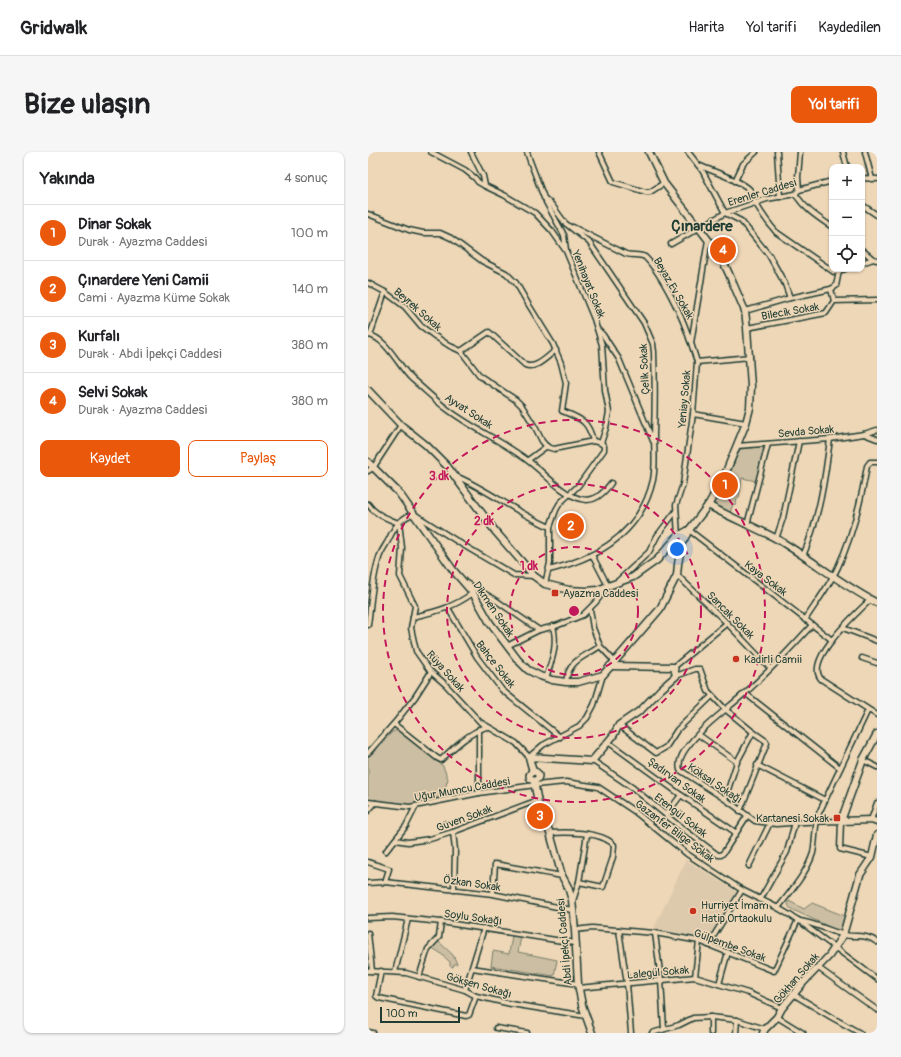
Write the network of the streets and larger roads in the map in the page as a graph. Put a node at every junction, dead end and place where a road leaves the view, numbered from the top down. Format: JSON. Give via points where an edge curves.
{"nodes":[{"id":1,"x":431,"y":152,"type":"edge"},
{"id":2,"x":471,"y":152,"type":"edge"},
{"id":3,"x":527,"y":152,"type":"edge"},
{"id":4,"x":599,"y":152,"type":"edge"},
{"id":5,"x":648,"y":152,"type":"edge"},
{"id":6,"x":688,"y":152,"type":"edge"},
{"id":7,"x":756,"y":152,"type":"edge"},
{"id":8,"x":777,"y":152,"type":"edge"},
{"id":9,"x":800,"y":152,"type":"edge"},
{"id":10,"x":843,"y":152,"type":"edge"},
{"id":11,"x":865,"y":152,"type":"edge"},
{"id":12,"x":698,"y":164,"type":"junction"},
{"id":13,"x":846,"y":164,"type":"edge"},
{"id":14,"x":865,"y":178,"type":"edge"},
{"id":15,"x":872,"y":178,"type":"junction"},
{"id":16,"x":877,"y":179,"type":"edge"},
{"id":17,"x":735,"y":181,"type":"junction"},
{"id":18,"x":829,"y":182,"type":"edge"},
{"id":19,"x":664,"y":183,"type":"junction"},
{"id":20,"x":485,"y":186,"type":"junction"},
{"id":21,"x":797,"y":192,"type":"junction"},
{"id":22,"x":780,"y":197,"type":"junction"},
{"id":23,"x":544,"y":198,"type":"junction"},
{"id":24,"x":755,"y":203,"type":"junction"},
{"id":25,"x":865,"y":207,"type":"edge"},
{"id":26,"x":725,"y":213,"type":"junction"},
{"id":27,"x":368,"y":214,"type":"edge"},
{"id":28,"x":877,"y":214,"type":"edge"},
{"id":29,"x":565,"y":223,"type":"junction"},
{"id":30,"x":829,"y":225,"type":"edge"},
{"id":31,"x":699,"y":227,"type":"junction"},
{"id":32,"x":708,"y":240,"type":"junction"},
{"id":33,"x":671,"y":244,"type":"dead end"},
{"id":34,"x":566,"y":251,"type":"junction"},
{"id":35,"x":865,"y":252,"type":"edge"},
{"id":36,"x":875,"y":259,"type":"edge"},
{"id":37,"x":865,"y":262,"type":"edge"},
{"id":38,"x":829,"y":269,"type":"edge"},
{"id":39,"x":839,"y":272,"type":"edge"},
{"id":40,"x":368,"y":282,"type":"edge"},
{"id":41,"x":831,"y":290,"type":"junction"},
{"id":42,"x":385,"y":292,"type":"junction"},
{"id":43,"x":790,"y":298,"type":"junction"},
{"id":44,"x":877,"y":300,"type":"edge"},
{"id":45,"x":834,"y":301,"type":"junction"},
{"id":46,"x":745,"y":311,"type":"junction"},
{"id":47,"x":747,"y":328,"type":"junction"},
{"id":48,"x":597,"y":330,"type":"junction"},
{"id":49,"x":369,"y":335,"type":"edge"},
{"id":50,"x":691,"y":343,"type":"junction"},
{"id":51,"x":556,"y":350,"type":"junction"},
{"id":52,"x":461,"y":351,"type":"junction"},
{"id":53,"x":750,"y":357,"type":"junction"},
{"id":54,"x":696,"y":362,"type":"junction"},
{"id":55,"x":368,"y":390,"type":"edge"},
{"id":56,"x":693,"y":414,"type":"junction"},
{"id":57,"x":746,"y":423,"type":"junction"},
{"id":58,"x":401,"y":425,"type":"junction"},
{"id":59,"x":877,"y":430,"type":"edge"},
{"id":60,"x":864,"y":434,"type":"junction"},
{"id":61,"x":830,"y":439,"type":"junction"},
{"id":62,"x":877,"y":439,"type":"edge"},
{"id":63,"x":593,"y":441,"type":"junction"},
{"id":64,"x":799,"y":441,"type":"junction"},
{"id":65,"x":601,"y":443,"type":"junction"},
{"id":66,"x":654,"y":443,"type":"junction"},
{"id":67,"x":768,"y":444,"type":"junction"},
{"id":68,"x":547,"y":446,"type":"junction"},
{"id":69,"x":737,"y":446,"type":"junction"},
{"id":70,"x":528,"y":460,"type":"junction"},
{"id":71,"x":368,"y":462,"type":"edge"},
{"id":72,"x":877,"y":462,"type":"edge"},
{"id":73,"x":371,"y":469,"type":"edge"},
{"id":74,"x":454,"y":475,"type":"junction"},
{"id":75,"x":611,"y":484,"type":"dead end"},
{"id":76,"x":569,"y":494,"type":"junction"},
{"id":77,"x":368,"y":504,"type":"edge"},
{"id":78,"x":708,"y":505,"type":"junction"},
{"id":79,"x":676,"y":511,"type":"junction"},
{"id":80,"x":414,"y":514,"type":"junction"},
{"id":81,"x":399,"y":522,"type":"junction"},
{"id":82,"x":747,"y":525,"type":"junction"},
{"id":83,"x":550,"y":527,"type":"junction"},
{"id":84,"x":689,"y":530,"type":"junction"},
{"id":85,"x":678,"y":536,"type":"junction"},
{"id":86,"x":776,"y":539,"type":"junction"},
{"id":87,"x":592,"y":555,"type":"junction"},
{"id":88,"x":803,"y":556,"type":"junction"},
{"id":89,"x":549,"y":570,"type":"junction"},
{"id":90,"x":677,"y":575,"type":"junction"},
{"id":91,"x":534,"y":576,"type":"junction"},
{"id":92,"x":833,"y":577,"type":"junction"},
{"id":93,"x":463,"y":581,"type":"junction"},
{"id":94,"x":545,"y":584,"type":"junction"},
{"id":95,"x":615,"y":584,"type":"junction"},
{"id":96,"x":608,"y":586,"type":"junction"},
{"id":97,"x":473,"y":593,"type":"junction"},
{"id":98,"x":870,"y":600,"type":"junction"},
{"id":99,"x":877,"y":603,"type":"edge"},
{"id":100,"x":448,"y":608,"type":"junction"},
{"id":101,"x":590,"y":608,"type":"junction"},
{"id":102,"x":413,"y":617,"type":"junction"},
{"id":103,"x":804,"y":620,"type":"junction"},
{"id":104,"x":727,"y":623,"type":"junction"},
{"id":105,"x":368,"y":625,"type":"edge"},
{"id":106,"x":812,"y":625,"type":"junction"},
{"id":107,"x":553,"y":626,"type":"junction"},
{"id":108,"x":843,"y":628,"type":"junction"},
{"id":109,"x":539,"y":630,"type":"junction"},
{"id":110,"x":832,"y":640,"type":"junction"},
{"id":111,"x":877,"y":640,"type":"edge"},
{"id":112,"x":507,"y":646,"type":"junction"},
{"id":113,"x":600,"y":646,"type":"junction"},
{"id":114,"x":862,"y":658,"type":"dead end"},
{"id":115,"x":877,"y":663,"type":"edge"},
{"id":116,"x":612,"y":664,"type":"junction"},
{"id":117,"x":674,"y":668,"type":"junction"},
{"id":118,"x":770,"y":668,"type":"junction"},
{"id":119,"x":431,"y":672,"type":"junction"},
{"id":120,"x":603,"y":675,"type":"junction"},
{"id":121,"x":676,"y":676,"type":"junction"},
{"id":122,"x":546,"y":678,"type":"junction"},
{"id":123,"x":566,"y":682,"type":"junction"},
{"id":124,"x":745,"y":693,"type":"junction"},
{"id":125,"x":712,"y":696,"type":"junction"},
{"id":126,"x":725,"y":709,"type":"junction"},
{"id":127,"x":868,"y":710,"type":"junction"},
{"id":128,"x":877,"y":715,"type":"edge"},
{"id":129,"x":394,"y":724,"type":"junction"},
{"id":130,"x":619,"y":725,"type":"junction"},
{"id":131,"x":486,"y":727,"type":"junction"},
{"id":132,"x":479,"y":729,"type":"junction"},
{"id":133,"x":753,"y":732,"type":"junction"},
{"id":134,"x":877,"y":734,"type":"edge"},
{"id":135,"x":699,"y":735,"type":"junction"},
{"id":136,"x":560,"y":737,"type":"junction"},
{"id":137,"x":608,"y":742,"type":"junction"},
{"id":138,"x":368,"y":753,"type":"edge"},
{"id":139,"x":529,"y":757,"type":"junction"},
{"id":140,"x":593,"y":760,"type":"junction"},
{"id":141,"x":863,"y":760,"type":"junction"},
{"id":142,"x":737,"y":762,"type":"junction"},
{"id":143,"x":757,"y":765,"type":"junction"},
{"id":144,"x":877,"y":767,"type":"edge"},
{"id":145,"x":840,"y":768,"type":"junction"},
{"id":146,"x":535,"y":783,"type":"junction"},
{"id":147,"x":479,"y":793,"type":"junction"},
{"id":148,"x":681,"y":795,"type":"junction"},
{"id":149,"x":725,"y":799,"type":"junction"},
{"id":150,"x":538,"y":800,"type":"junction"},
{"id":151,"x":825,"y":800,"type":"junction"},
{"id":152,"x":368,"y":802,"type":"edge"},
{"id":153,"x":877,"y":802,"type":"edge"},
{"id":154,"x":375,"y":803,"type":"junction"},
{"id":155,"x":416,"y":806,"type":"junction"},
{"id":156,"x":368,"y":811,"type":"edge"},
{"id":157,"x":740,"y":811,"type":"junction"},
{"id":158,"x":666,"y":815,"type":"junction"},
{"id":159,"x":746,"y":816,"type":"junction"},
{"id":160,"x":841,"y":821,"type":"junction"},
{"id":161,"x":874,"y":821,"type":"edge"},
{"id":162,"x":795,"y":822,"type":"junction"},
{"id":163,"x":816,"y":822,"type":"junction"},
{"id":164,"x":770,"y":823,"type":"junction"},
{"id":165,"x":453,"y":832,"type":"junction"},
{"id":166,"x":735,"y":832,"type":"junction"},
{"id":167,"x":550,"y":833,"type":"junction"},
{"id":168,"x":587,"y":834,"type":"junction"},
{"id":169,"x":877,"y":835,"type":"edge"},
{"id":170,"x":395,"y":840,"type":"junction"},
{"id":171,"x":386,"y":851,"type":"dead end"},
{"id":172,"x":872,"y":857,"type":"junction"},
{"id":173,"x":368,"y":862,"type":"edge"},
{"id":174,"x":749,"y":866,"type":"dead end"},
{"id":175,"x":562,"y":876,"type":"junction"},
{"id":176,"x":385,"y":882,"type":"junction"},
{"id":177,"x":579,"y":882,"type":"junction"},
{"id":178,"x":368,"y":883,"type":"edge"},
{"id":179,"x":454,"y":890,"type":"junction"},
{"id":180,"x":742,"y":890,"type":"junction"},
{"id":181,"x":493,"y":894,"type":"junction"},
{"id":182,"x":760,"y":900,"type":"junction"},
{"id":183,"x":572,"y":907,"type":"junction"},
{"id":184,"x":778,"y":908,"type":"junction"},
{"id":185,"x":368,"y":918,"type":"edge"},
{"id":186,"x":408,"y":919,"type":"junction"},
{"id":187,"x":798,"y":920,"type":"junction"},
{"id":188,"x":441,"y":922,"type":"junction"},
{"id":189,"x":484,"y":928,"type":"junction"},
{"id":190,"x":575,"y":930,"type":"junction"},
{"id":191,"x":619,"y":930,"type":"junction"},
{"id":192,"x":368,"y":933,"type":"edge"},
{"id":193,"x":655,"y":933,"type":"junction"},
{"id":194,"x":843,"y":935,"type":"junction"},
{"id":195,"x":877,"y":936,"type":"edge"},
{"id":196,"x":871,"y":938,"type":"junction"},
{"id":197,"x":699,"y":942,"type":"junction"},
{"id":198,"x":877,"y":942,"type":"edge"},
{"id":199,"x":575,"y":943,"type":"junction"},
{"id":200,"x":708,"y":945,"type":"junction"},
{"id":201,"x":836,"y":947,"type":"junction"},
{"id":202,"x":728,"y":952,"type":"junction"},
{"id":203,"x":817,"y":967,"type":"junction"},
{"id":204,"x":472,"y":968,"type":"junction"},
{"id":205,"x":370,"y":971,"type":"edge"},
{"id":206,"x":381,"y":971,"type":"junction"},
{"id":207,"x":395,"y":972,"type":"junction"},
{"id":208,"x":419,"y":977,"type":"junction"},
{"id":209,"x":695,"y":977,"type":"junction"},
{"id":210,"x":877,"y":979,"type":"edge"},
{"id":211,"x":661,"y":980,"type":"junction"},
{"id":212,"x":626,"y":984,"type":"junction"},
{"id":213,"x":719,"y":984,"type":"junction"},
{"id":214,"x":578,"y":986,"type":"junction"},
{"id":215,"x":465,"y":990,"type":"junction"},
{"id":216,"x":793,"y":994,"type":"junction"},
{"id":217,"x":476,"y":996,"type":"junction"},
{"id":218,"x":782,"y":1008,"type":"junction"},
{"id":219,"x":877,"y":1010,"type":"edge"},
{"id":220,"x":586,"y":1016,"type":"junction"},
{"id":221,"x":711,"y":1017,"type":"junction"},
{"id":222,"x":777,"y":1017,"type":"junction"},
{"id":223,"x":737,"y":1020,"type":"junction"},
{"id":224,"x":496,"y":1028,"type":"dead end"},
{"id":225,"x":664,"y":1029,"type":"junction"},
{"id":226,"x":764,"y":1031,"type":"edge"},
{"id":227,"x":368,"y":1032,"type":"edge"},
{"id":228,"x":373,"y":1033,"type":"edge"},
{"id":229,"x":527,"y":1033,"type":"edge"},
{"id":230,"x":592,"y":1033,"type":"edge"},
{"id":231,"x":631,"y":1033,"type":"edge"},
{"id":232,"x":652,"y":1033,"type":"edge"},
{"id":233,"x":711,"y":1033,"type":"edge"},
{"id":234,"x":736,"y":1033,"type":"edge"},
{"id":235,"x":803,"y":1033,"type":"edge"},
{"id":236,"x":860,"y":1033,"type":"edge"}],
"edges":[{"from":1,"to":20,"type":"street","name":"Yenihayat Sokak","via":[[465,170]]},
{"from":2,"to":20,"type":"street"},
{"from":3,"to":23,"type":"street","name":"Çelik Sokak"},
{"from":4,"to":19,"type":"street","via":[[614,182],[646,192]]},
{"from":5,"to":19,"type":"street"},
{"from":6,"to":12,"type":"street"},
{"from":7,"to":17,"type":"street","via":[[743,164]]},
{"from":8,"to":22,"type":"street"},
{"from":9,"to":21,"type":"street"},
{"from":10,"to":13,"type":"street"},
{"from":11,"to":15,"type":"street"},
{"from":12,"to":17,"type":"street"},
{"from":12,"to":26,"type":"street"},
{"from":14,"to":15,"type":"street"},
{"from":15,"to":16,"type":"street"},
{"from":17,"to":24,"type":"street","via":[[750,190]]},
{"from":18,"to":21,"type":"street","name":"Erenler Caddesi"},
{"from":19,"to":31,"type":"street"},
{"from":20,"to":34,"type":"street","name":"Yenihayat Sokak","via":[[535,213]]},
{"from":21,"to":22,"type":"street","name":"Erenler Caddesi"},
{"from":21,"to":30,"type":"street","via":[[803,206]]},
{"from":22,"to":24,"type":"street","name":"Erenler Caddesi"},
{"from":23,"to":29,"type":"street","name":"Çelik Sokak"},
{"from":23,"to":34,"type":"street","via":[[564,235]]},
{"from":24,"to":26,"type":"street","name":"Erenler Caddesi"},
{"from":24,"to":38,"type":"street","via":[[776,232]]},
{"from":25,"to":28,"type":"street"},
{"from":26,"to":31,"type":"street","name":"Erenler Caddesi"},
{"from":26,"to":43,"type":"street","via":[[741,221],[756,239],[776,267]]},
{"from":27,"to":51,"type":"street","via":[[409,230],[440,233],[482,261],[506,273],[516,284]]},
{"from":29,"to":50,"type":"street","name":"Beyaz Ev Sokak","via":[[626,254],[645,256],[680,314]]},
{"from":29,"to":66,"type":"street","name":"Çelik Sokak","via":[[589,242],[651,336],[654,352]]},
{"from":31,"to":32,"type":"street"},
{"from":31,"to":33,"type":"street","name":"Erenler Caddesi"},
{"from":32,"to":46,"type":"street","via":[[720,255]]},
{"from":32,"to":50,"type":"street","name":"Yeniay Sokak"},
{"from":34,"to":48,"type":"street","name":"Yenihayat Sokak"},
{"from":35,"to":36,"type":"street"},
{"from":36,"to":37,"type":"street"},
{"from":39,"to":41,"type":"street","via":[[836,286]]},
{"from":40,"to":42,"type":"street","name":"Beyrek Sokak"},
{"from":41,"to":43,"type":"street"},
{"from":41,"to":45,"type":"street"},
{"from":42,"to":49,"type":"street"},
{"from":42,"to":52,"type":"street","name":"Beyrek Sokak","via":[[405,307],[421,326]]},
{"from":43,"to":46,"type":"street"},
{"from":44,"to":45,"type":"street","name":"Bilecik Sokak"},
{"from":45,"to":47,"type":"street","name":"Bilecik Sokak","via":[[826,313]]},
{"from":46,"to":47,"type":"street"},
{"from":47,"to":53,"type":"street"},
{"from":48,"to":65,"type":"street","name":"Yenihayat Sokak","via":[[602,345],[609,412]]},
{"from":48,"to":66,"type":"street","via":[[619,359]]},
{"from":49,"to":70,"type":"street","name":"Ayvat Sokak","via":[[380,339],[403,370],[442,405]]},
{"from":50,"to":54,"type":"street","name":"Yeniay Sokak"},
{"from":51,"to":52,"type":"street","via":[[535,366],[529,367],[489,332]]},
{"from":51,"to":63,"type":"street","via":[[566,383],[562,411],[586,423]]},
{"from":52,"to":68,"type":"street","name":"Beyrek Sokak","via":[[480,376],[522,406]]},
{"from":53,"to":54,"type":"street"},
{"from":53,"to":57,"type":"street","via":[[751,398]]},
{"from":54,"to":56,"type":"street","name":"Yeniay Sokak"},
{"from":55,"to":58,"type":"street"},
{"from":56,"to":57,"type":"street"},
{"from":56,"to":79,"type":"street","name":"Yeniay Sokak","via":[[683,484]]},
{"from":57,"to":69,"type":"street"},
{"from":58,"to":73,"type":"street"},
{"from":58,"to":74,"type":"street","via":[[426,445]]},
{"from":59,"to":60,"type":"street","name":"Sevda Sokak"},
{"from":60,"to":61,"type":"street","name":"Sevda Sokak"},
{"from":60,"to":62,"type":"street"},
{"from":61,"to":64,"type":"street","name":"Sevda Sokak"},
{"from":61,"to":88,"type":"street","via":[[820,501],[811,538]]},
{"from":63,"to":65,"type":"street"},
{"from":63,"to":68,"type":"street","via":[[554,448]]},
{"from":64,"to":67,"type":"street","name":"Sevda Sokak"},
{"from":64,"to":86,"type":"street","via":[[783,518]]},
{"from":65,"to":76,"type":"street","name":"Yenihayat Sokak","via":[[604,450]]},
{"from":66,"to":87,"type":"street","name":"Çelik Sokak","via":[[656,459],[653,479],[639,514],[619,537]]},
{"from":67,"to":69,"type":"street","name":"Sevda Sokak"},
{"from":67,"to":82,"type":"street"},
{"from":68,"to":70,"type":"street"},
{"from":69,"to":78,"type":"street"},
{"from":70,"to":76,"type":"street","name":"Ayvat Sokak"},
{"from":71,"to":73,"type":"street","name":"Dikmen Sokak"},
{"from":72,"to":92,"type":"street","via":[[870,462],[867,466],[862,500],[851,536]]},
{"from":73,"to":80,"type":"street","name":"Dikmen Sokak","via":[[399,493]]},
{"from":74,"to":83,"type":"street"},
{"from":74,"to":91,"type":"street","via":[[495,531]]},
{"from":75,"to":76,"type":"street","via":[[591,500]]},
{"from":76,"to":83,"type":"street","via":[[560,503]]},
{"from":77,"to":81,"type":"street","via":[[380,516]]},
{"from":78,"to":82,"type":"street"},
{"from":78,"to":84,"type":"street"},
{"from":79,"to":85,"type":"street","name":"Yeniay Sokak"},
{"from":79,"to":95,"type":"street","via":[[657,536],[649,552]]},
{"from":80,"to":81,"type":"street"},
{"from":80,"to":91,"type":"street","via":[[514,574]]},
{"from":80,"to":93,"type":"street","name":"Dikmen Sokak"},
{"from":81,"to":102,"type":"street","name":"Rüya Sokak","via":[[402,548],[400,576],[415,606]]},
{"from":81,"to":105,"type":"street","via":[[379,557]]},
{"from":82,"to":86,"type":"street"},
{"from":83,"to":89,"type":"street"},
{"from":84,"to":85,"type":"street"},
{"from":84,"to":90,"type":"street","via":[[682,543]]},
{"from":84,"to":103,"type":"street","name":"Kaya Sokak"},
{"from":85,"to":95,"type":"street","via":[[647,568]]},
{"from":86,"to":88,"type":"street"},
{"from":87,"to":89,"type":"street","name":"Çelik Sokak"},
{"from":87,"to":96,"type":"street"},
{"from":88,"to":92,"type":"street"},
{"from":89,"to":94,"type":"street"},
{"from":90,"to":104,"type":"street","name":"Sancak Sokak"},
{"from":90,"to":116,"type":"street","via":[[660,609]]},
{"from":91,"to":94,"type":"street"},
{"from":92,"to":98,"type":"street"},
{"from":92,"to":103,"type":"street"},
{"from":93,"to":97,"type":"street","name":"Dikmen Sokak"},
{"from":93,"to":109,"type":"street"},
{"from":94,"to":96,"type":"street","via":[[587,592]]},
{"from":95,"to":96,"type":"street"},
{"from":96,"to":101,"type":"street"},
{"from":97,"to":100,"type":"street"},
{"from":97,"to":112,"type":"street","name":"Dikmen Sokak"},
{"from":98,"to":99,"type":"street"},
{"from":98,"to":108,"type":"street"},
{"from":100,"to":102,"type":"street"},
{"from":100,"to":136,"type":"street","name":"Bahçe Sokak","via":[[477,657],[502,690]]},
{"from":101,"to":107,"type":"street","via":[[583,615]]},
{"from":101,"to":113,"type":"street","via":[[593,628]]},
{"from":102,"to":119,"type":"street","name":"Rüya Sokak","via":[[411,628],[416,651]]},
{"from":103,"to":106,"type":"street","name":"Kaya Sokak"},
{"from":104,"to":117,"type":"street"},
{"from":104,"to":118,"type":"street","name":"Sancak Sokak"},
{"from":106,"to":110,"type":"street","name":"Kaya Sokak"},
{"from":106,"to":118,"type":"street","name":"Köksal Sokağı"},
{"from":107,"to":109,"type":"street"},
{"from":107,"to":122,"type":"street","via":[[556,646]]},
{"from":108,"to":110,"type":"street"},
{"from":108,"to":111,"type":"street"},
{"from":109,"to":112,"type":"street"},
{"from":110,"to":127,"type":"street","via":[[819,662],[818,675]]},
{"from":112,"to":122,"type":"street","name":"Dikmen Sokak","via":[[523,665]]},
{"from":113,"to":116,"type":"street"},
{"from":113,"to":123,"type":"street","via":[[571,666]]},
{"from":114,"to":115,"type":"street"},
{"from":116,"to":117,"type":"street"},
{"from":116,"to":120,"type":"street"},
{"from":117,"to":121,"type":"street"},
{"from":118,"to":124,"type":"street","name":"Köksal Sokağı"},
{"from":119,"to":129,"type":"street"},
{"from":119,"to":131,"type":"street","name":"Rüya Sokak","via":[[446,684]]},
{"from":120,"to":123,"type":"street","name":"Dikmen Sokak","via":[[578,682]]},
{"from":120,"to":136,"type":"street","via":[[594,705],[587,718]]},
{"from":121,"to":125,"type":"street","via":[[695,668],[700,669]]},
{"from":121,"to":130,"type":"street","via":[[641,710]]},
{"from":122,"to":123,"type":"street","name":"Dikmen Sokak"},
{"from":124,"to":126,"type":"street","name":"Köksal Sokağı"},
{"from":124,"to":145,"type":"street"},
{"from":125,"to":126,"type":"street"},
{"from":125,"to":130,"type":"street","via":[[677,730],[666,747],[656,754]]},
{"from":126,"to":133,"type":"street"},
{"from":126,"to":135,"type":"street","name":"Köksal Sokağı"},
{"from":127,"to":128,"type":"street"},
{"from":127,"to":145,"type":"street"},
{"from":129,"to":132,"type":"street","via":[[441,760]]},
{"from":129,"to":138,"type":"street"},
{"from":130,"to":137,"type":"street"},
{"from":131,"to":132,"type":"street"},
{"from":131,"to":139,"type":"street","name":"Rüya Sokak","via":[[516,743]]},
{"from":132,"to":147,"type":"street"},
{"from":133,"to":142,"type":"street"},
{"from":133,"to":143,"type":"street","via":[[767,743]]},
{"from":134,"to":141,"type":"street"},
{"from":135,"to":142,"type":"street"},
{"from":135,"to":149,"type":"street","name":"Köksal Sokağı","via":[[684,751],[680,770]]},
{"from":136,"to":139,"type":"street","via":[[543,745]]},
{"from":137,"to":140,"type":"street"},
{"from":137,"to":148,"type":"street","name":"Şadırvan Sokak"},
{"from":139,"to":140,"type":"street","via":[[587,762]]},
{"from":139,"to":146,"type":"street","name":"Abdi İpekçi Caddesi","via":[[533,772],[538,775]]},
{"from":140,"to":158,"type":"street","name":"Erengül Sokak"},
{"from":141,"to":144,"type":"street"},
{"from":141,"to":160,"type":"street"},
{"from":142,"to":149,"type":"street"},
{"from":143,"to":151,"type":"street"},
{"from":143,"to":157,"type":"street"},
{"from":145,"to":151,"type":"street"},
{"from":146,"to":147,"type":"street","name":"Uğur Mumcu Caddesi"},
{"from":146,"to":150,"type":"street","name":"Abdi İpekçi Caddesi"},
{"from":146,"to":180,"type":"street","name":"Gazanfer Bilge Sokak","via":[[566,782],[598,787],[634,811],[687,854]]},
{"from":147,"to":155,"type":"street","name":"Uğur Mumcu Caddesi"},
{"from":148,"to":158,"type":"street"},
{"from":148,"to":166,"type":"street","name":"Şadırvan Sokak"},
{"from":149,"to":157,"type":"street","name":"Köksal Sokağı"},
{"from":150,"to":165,"type":"street","name":"Güven Sokak"},
{"from":150,"to":167,"type":"street","name":"Abdi İpekçi Caddesi"},
{"from":151,"to":163,"type":"street"},
{"from":152,"to":154,"type":"street","name":"Uğur Mumcu Caddesi"},
{"from":153,"to":161,"type":"street"},
{"from":154,"to":155,"type":"street","name":"Uğur Mumcu Caddesi"},
{"from":154,"to":156,"type":"street"},
{"from":155,"to":170,"type":"street","via":[[406,826]]},
{"from":157,"to":159,"type":"street","name":"Köksal Sokağı"},
{"from":158,"to":166,"type":"street","name":"Erengül Sokak","via":[[718,855],[724,852]]},
{"from":159,"to":164,"type":"street","name":"Köksal Sokağı","via":[[755,821]]},
{"from":159,"to":166,"type":"street","name":"Erengül Sokak"},
{"from":160,"to":161,"type":"street"},
{"from":160,"to":163,"type":"street","name":"Köksal Sokağı"},
{"from":160,"to":172,"type":"street","via":[[840,849]]},
{"from":162,"to":163,"type":"street","name":"Köksal Sokağı"},
{"from":162,"to":164,"type":"street","name":"Köksal Sokağı"},
{"from":162,"to":182,"type":"street","via":[[787,852]]},
{"from":163,"to":184,"type":"street","via":[[812,856]]},
{"from":164,"to":174,"type":"street"},
{"from":165,"to":170,"type":"street","name":"Güven Sokak","via":[[417,842]]},
{"from":165,"to":179,"type":"street"},
{"from":167,"to":168,"type":"street"},
{"from":167,"to":175,"type":"street","name":"Abdi İpekçi Caddesi"},
{"from":168,"to":177,"type":"street"},
{"from":168,"to":177,"type":"street","via":[[612,842],[614,849],[603,887]]},
{"from":169,"to":172,"type":"street"},
{"from":170,"to":171,"type":"street"},
{"from":172,"to":194,"type":"street","name":"Gökhan Sokak","via":[[860,875]]},
{"from":173,"to":176,"type":"street","via":[[389,869]]},
{"from":175,"to":181,"type":"street","via":[[495,864]]},
{"from":175,"to":183,"type":"street","name":"Abdi İpekçi Caddesi","via":[[570,893]]},
{"from":176,"to":178,"type":"street","name":"Özkan Sokak"},
{"from":176,"to":179,"type":"street","name":"Özkan Sokak"},
{"from":177,"to":183,"type":"street"},
{"from":179,"to":181,"type":"street","name":"Özkan Sokak"},
{"from":180,"to":182,"type":"street","name":"Gazanfer Bilge Sokak"},
{"from":180,"to":200,"type":"street"},
{"from":181,"to":183,"type":"street","name":"Özkan Sokak"},
{"from":182,"to":184,"type":"street","name":"Gazanfer Bilge Sokak"},
{"from":183,"to":190,"type":"street","name":"Abdi İpekçi Caddesi"},
{"from":184,"to":187,"type":"street","name":"Gazanfer Bilge Sokak"},
{"from":185,"to":186,"type":"street","name":"Soylu Sokağı"},
{"from":186,"to":188,"type":"street","name":"Soylu Sokağı"},
{"from":186,"to":207,"type":"street"},
{"from":187,"to":194,"type":"street"},
{"from":187,"to":201,"type":"street"},
{"from":187,"to":202,"type":"street","name":"Gülpembe Sokak","via":[[774,971]]},
{"from":188,"to":189,"type":"street","name":"Soylu Sokağı"},
{"from":188,"to":208,"type":"street","via":[[439,938],[428,949]]},
{"from":189,"to":199,"type":"street","name":"Soylu Sokağı"},
{"from":189,"to":204,"type":"street"},
{"from":190,"to":191,"type":"street","name":"Gülpembe Sokak"},
{"from":190,"to":199,"type":"street","name":"Abdi İpekçi Caddesi"},
{"from":191,"to":193,"type":"street","name":"Gülpembe Sokak"},
{"from":191,"to":212,"type":"street"},
{"from":192,"to":205,"type":"street"},
{"from":193,"to":197,"type":"street","name":"Gülpembe Sokak"},
{"from":193,"to":211,"type":"street"},
{"from":194,"to":196,"type":"street"},
{"from":194,"to":201,"type":"street","name":"Gökhan Sokak"},
{"from":195,"to":196,"type":"street"},
{"from":196,"to":198,"type":"street"},
{"from":197,"to":200,"type":"street","name":"Gülpembe Sokak"},
{"from":197,"to":209,"type":"street"},
{"from":199,"to":214,"type":"street","name":"Abdi İpekçi Caddesi"},
{"from":200,"to":202,"type":"street","name":"Gülpembe Sokak"},
{"from":201,"to":203,"type":"street","name":"Gökhan Sokak"},
{"from":201,"to":210,"type":"street"},
{"from":202,"to":213,"type":"street"},
{"from":203,"to":216,"type":"street","name":"Gökhan Sokak"},
{"from":203,"to":219,"type":"street"},
{"from":204,"to":214,"type":"street","name":"Lalegül Sokak"},
{"from":204,"to":215,"type":"street"},
{"from":205,"to":206,"type":"street","name":"Gökşen Sokağı"},
{"from":206,"to":207,"type":"street","name":"Gökşen Sokağı"},
{"from":206,"to":217,"type":"street","via":[[376,992],[379,998],[466,1016],[472,1010]]},
{"from":207,"to":208,"type":"street","name":"Gökşen Sokağı"},
{"from":208,"to":215,"type":"street","name":"Gökşen Sokağı"},
{"from":209,"to":211,"type":"street","name":"Lalegül Sokak"},
{"from":209,"to":213,"type":"street","name":"Lalegül Sokak"},
{"from":211,"to":212,"type":"street","name":"Lalegül Sokak"},
{"from":211,"to":225,"type":"street"},
{"from":212,"to":214,"type":"street","name":"Lalegül Sokak"},
{"from":212,"to":231,"type":"street"},
{"from":213,"to":218,"type":"street","name":"Lalegül Sokak"},
{"from":214,"to":220,"type":"street","name":"Abdi İpekçi Caddesi"},
{"from":215,"to":217,"type":"street","name":"Gökşen Sokağı"},
{"from":216,"to":218,"type":"street","name":"Gökhan Sokak"},
{"from":216,"to":236,"type":"street"},
{"from":217,"to":220,"type":"street","name":"Gökşen Sokağı"},
{"from":218,"to":222,"type":"street","name":"Gökhan Sokak"},
{"from":220,"to":230,"type":"street","name":"Abdi İpekçi Caddesi"},
{"from":221,"to":223,"type":"street"},
{"from":221,"to":225,"type":"street","via":[[693,1018]]},
{"from":221,"to":233,"type":"street"},
{"from":222,"to":226,"type":"street","name":"Gökhan Sokak"},
{"from":222,"to":235,"type":"street"},
{"from":223,"to":226,"type":"street"},
{"from":223,"to":234,"type":"street"},
{"from":224,"to":229,"type":"street"},
{"from":225,"to":232,"type":"street"},
{"from":227,"to":228,"type":"street"}]}
